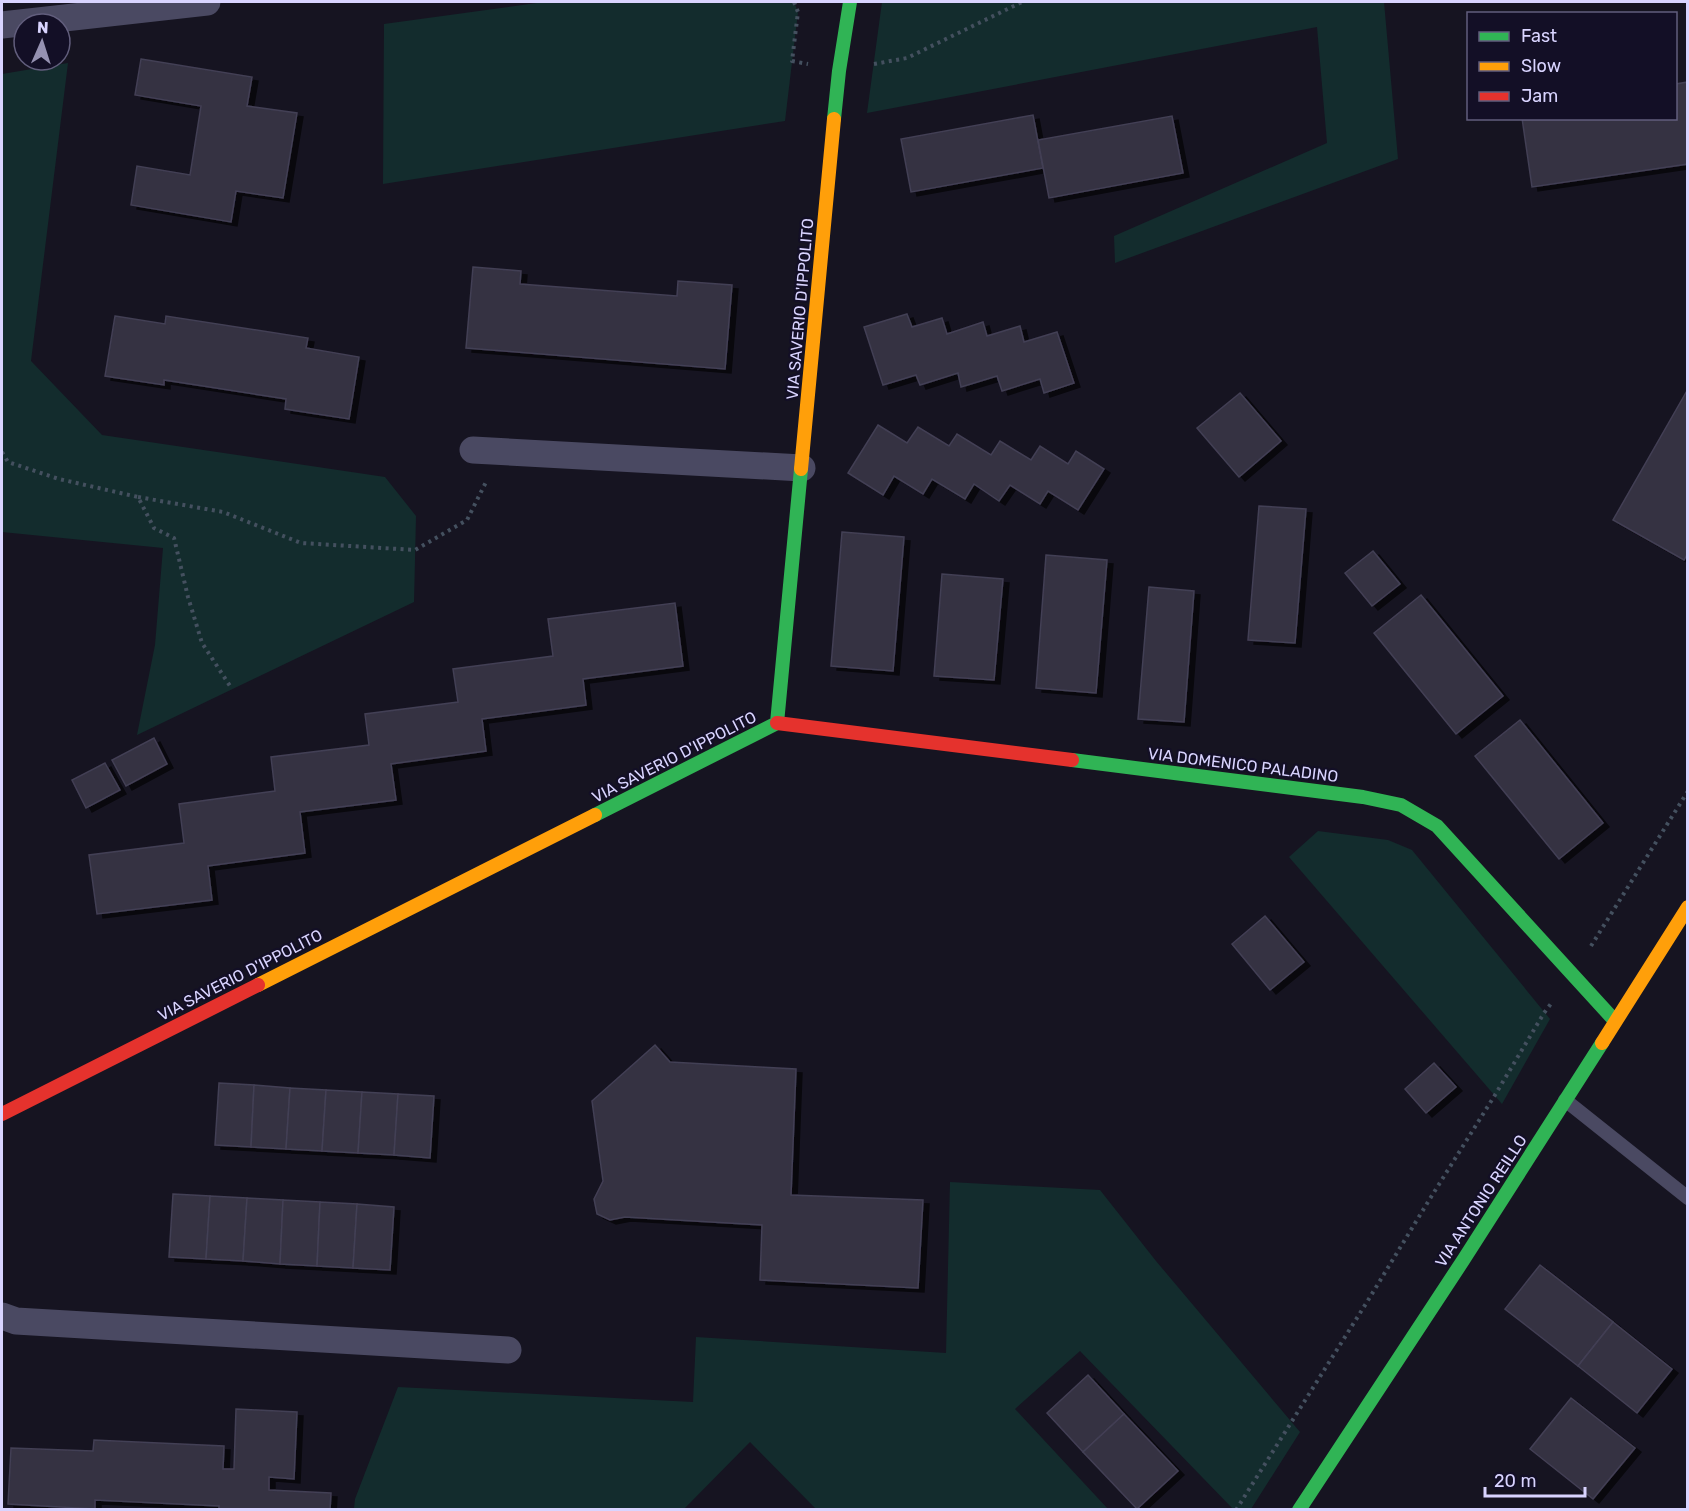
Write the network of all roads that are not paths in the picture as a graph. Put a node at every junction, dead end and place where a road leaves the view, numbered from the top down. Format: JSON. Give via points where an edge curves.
{"nodes":[{"id":1,"x":115,"y":2,"type":"edge"},
{"id":2,"x":207,"y":2,"type":"edge"},
{"id":3,"x":850,"y":2,"type":"edge"},
{"id":4,"x":2,"y":25,"type":"edge"},
{"id":5,"x":473,"y":450,"type":"dead end"},
{"id":6,"x":801,"y":468,"type":"junction"},
{"id":7,"x":777,"y":723,"type":"junction"},
{"id":8,"x":1688,"y":907,"type":"edge"},
{"id":9,"x":1615,"y":1021,"type":"junction"},
{"id":10,"x":1565,"y":1100,"type":"junction"},
{"id":11,"x":2,"y":1114,"type":"edge"},
{"id":12,"x":1688,"y":1198,"type":"edge"},
{"id":13,"x":2,"y":1316,"type":"edge"},
{"id":14,"x":507,"y":1350,"type":"dead end"},
{"id":15,"x":1299,"y":1509,"type":"edge"}],
"edges":[{"from":1,"to":4,"type":"street"},
{"from":2,"to":4,"type":"street"},
{"from":3,"to":6,"type":"street","name":"VIA SAVERIO D'IPPOLITO","via":[[839,71]]},
{"from":5,"to":6,"type":"street"},
{"from":6,"to":7,"type":"street","name":"VIA SAVERIO D'IPPOLITO"},
{"from":7,"to":9,"type":"street","name":"VIA DOMENICO PALADINO","via":[[1401,805],[1437,826]]},
{"from":7,"to":11,"type":"street","name":"VIA SAVERIO D'IPPOLITO"},
{"from":8,"to":9,"type":"street","name":"VIA ANTONIO REILLO"},
{"from":9,"to":10,"type":"street","name":"VIA ANTONIO REILLO"},
{"from":10,"to":12,"type":"lane"},
{"from":10,"to":15,"type":"street","name":"VIA ANTONIO REILLO"},
{"from":13,"to":14,"type":"street","via":[[16,1321]]}]}
